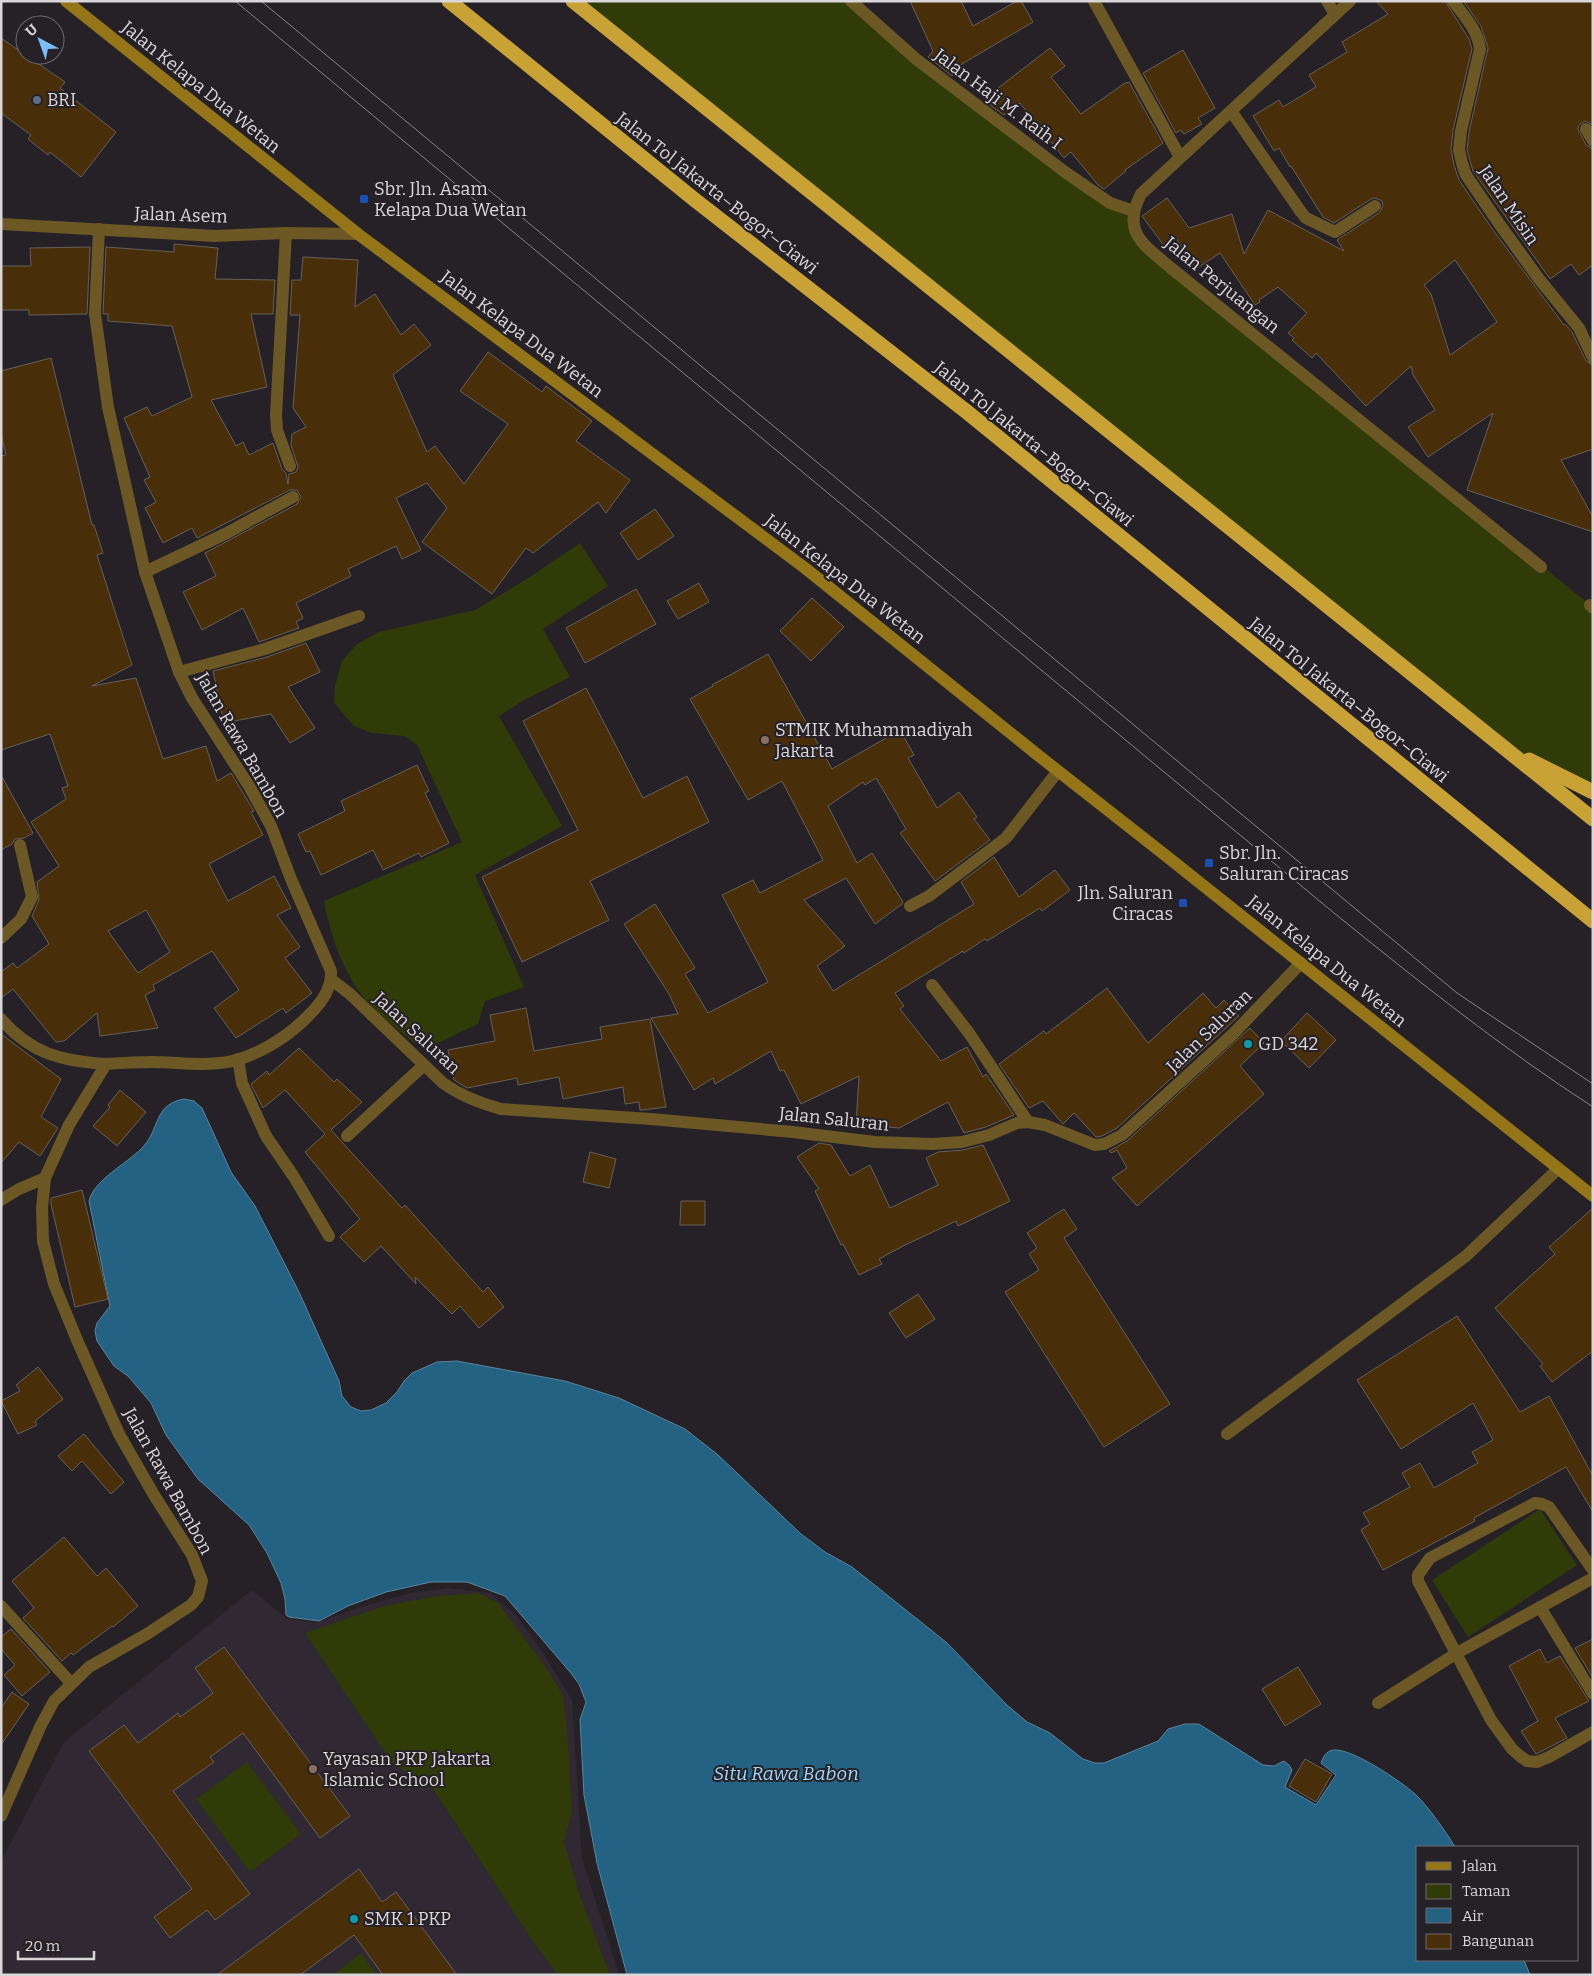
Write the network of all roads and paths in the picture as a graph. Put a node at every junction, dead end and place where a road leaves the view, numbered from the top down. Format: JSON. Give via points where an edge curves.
{"nodes":[{"id":1,"x":66,"y":1,"type":"edge"},
{"id":2,"x":449,"y":1,"type":"edge"},
{"id":3,"x":573,"y":1,"type":"edge"},
{"id":4,"x":850,"y":1,"type":"edge"},
{"id":5,"x":1094,"y":1,"type":"edge"},
{"id":6,"x":1327,"y":1,"type":"edge"},
{"id":7,"x":1350,"y":1,"type":"edge"},
{"id":8,"x":1453,"y":1,"type":"edge"},
{"id":9,"x":1335,"y":14,"type":"junction"},
{"id":10,"x":1231,"y":111,"type":"junction"},
{"id":11,"x":1586,"y":129,"type":"dead end"},
{"id":12,"x":1593,"y":141,"type":"edge"},
{"id":13,"x":1180,"y":157,"type":"junction"},
{"id":14,"x":1375,"y":206,"type":"dead end"},
{"id":15,"x":1134,"y":211,"type":"junction"},
{"id":16,"x":1,"y":224,"type":"edge"},
{"id":17,"x":99,"y":229,"type":"junction"},
{"id":18,"x":286,"y":233,"type":"junction"},
{"id":19,"x":358,"y":234,"type":"junction"},
{"id":20,"x":1593,"y":358,"type":"edge"},
{"id":21,"x":290,"y":466,"type":"dead end"},
{"id":22,"x":293,"y":497,"type":"dead end"},
{"id":23,"x":1542,"y":567,"type":"dead end"},
{"id":24,"x":145,"y":572,"type":"junction"},
{"id":25,"x":359,"y":616,"type":"dead end"},
{"id":26,"x":179,"y":672,"type":"junction"},
{"id":27,"x":1498,"y":745,"type":"junction"},
{"id":28,"x":1058,"y":771,"type":"junction"},
{"id":29,"x":1593,"y":792,"type":"edge"},
{"id":30,"x":1593,"y":818,"type":"edge"},
{"id":31,"x":20,"y":845,"type":"dead end"},
{"id":32,"x":910,"y":906,"type":"dead end"},
{"id":33,"x":1593,"y":921,"type":"edge"},
{"id":34,"x":1,"y":938,"type":"edge"},
{"id":35,"x":1301,"y":963,"type":"junction"},
{"id":36,"x":332,"y":980,"type":"junction"},
{"id":37,"x":932,"y":985,"type":"dead end"},
{"id":38,"x":1,"y":1019,"type":"edge"},
{"id":39,"x":238,"y":1060,"type":"junction"},
{"id":40,"x":106,"y":1064,"type":"junction"},
{"id":41,"x":424,"y":1065,"type":"junction"},
{"id":42,"x":1028,"y":1122,"type":"junction"},
{"id":43,"x":347,"y":1136,"type":"dead end"},
{"id":44,"x":1558,"y":1169,"type":"junction"},
{"id":45,"x":45,"y":1178,"type":"junction"},
{"id":46,"x":1593,"y":1196,"type":"edge"},
{"id":47,"x":1,"y":1200,"type":"edge"},
{"id":48,"x":329,"y":1236,"type":"dead end"},
{"id":49,"x":1227,"y":1434,"type":"dead end"},
{"id":50,"x":1593,"y":1570,"type":"edge"},
{"id":51,"x":1593,"y":1578,"type":"edge"},
{"id":52,"x":1,"y":1606,"type":"edge"},
{"id":53,"x":1540,"y":1607,"type":"junction"},
{"id":54,"x":1457,"y":1652,"type":"junction"},
{"id":55,"x":71,"y":1683,"type":"junction"},
{"id":56,"x":1593,"y":1694,"type":"edge"},
{"id":57,"x":1378,"y":1704,"type":"dead end"},
{"id":58,"x":1593,"y":1732,"type":"edge"},
{"id":59,"x":1,"y":1816,"type":"edge"}],
"edges":[{"from":1,"to":19,"type":"street","name":"Jalan Kelapa Dua Wetan"},
{"from":2,"to":33,"type":"highway","name":"Jalan Tol Jakarta–Bogor–Ciawi","via":[[695,200],[967,412]]},
{"from":3,"to":27,"type":"highway"},
{"from":4,"to":15,"type":"street","name":"Jalan Haji M. Raih I","via":[[916,59],[1065,172],[1110,203]]},
{"from":5,"to":13,"type":"street"},
{"from":6,"to":9,"type":"street"},
{"from":7,"to":9,"type":"street"},
{"from":8,"to":20,"type":"street","name":"Jalan Misin","via":[[1472,26],[1480,48],[1461,131],[1459,150],[1466,175],[1539,279],[1579,328]]},
{"from":9,"to":10,"type":"street"},
{"from":10,"to":13,"type":"street"},
{"from":10,"to":14,"type":"street","via":[[1306,218],[1335,232]]},
{"from":11,"to":12,"type":"street"},
{"from":13,"to":15,"type":"street","via":[[1142,194]]},
{"from":15,"to":23,"type":"street","name":"Jalan Perjuangan","via":[[1132,220],[1137,235],[1164,262]]},
{"from":16,"to":17,"type":"street","name":"Jalan Asem"},
{"from":17,"to":18,"type":"street","name":"Jalan Asem","via":[[216,236]]},
{"from":17,"to":24,"type":"street","name":"Jalan Rawa Bambon","via":[[95,314],[108,407]]},
{"from":18,"to":19,"type":"street","name":"Jalan Asem"},
{"from":18,"to":21,"type":"street","via":[[276,415],[277,430]]},
{"from":19,"to":28,"type":"street","name":"Jalan Kelapa Dua Wetan","via":[[805,568]]},
{"from":22,"to":24,"type":"street"},
{"from":24,"to":26,"type":"street","name":"Jalan Rawa Bambon"},
{"from":25,"to":26,"type":"street","via":[[265,649]]},
{"from":26,"to":36,"type":"street","name":"Jalan Rawa Bambon","via":[[271,826]]},
{"from":27,"to":29,"type":"highway"},
{"from":27,"to":30,"type":"highway"},
{"from":28,"to":32,"type":"street","via":[[1006,838],[929,896]]},
{"from":28,"to":35,"type":"street","name":"Jalan Kelapa Dua Wetan"},
{"from":31,"to":34,"type":"street","via":[[32,897],[20,919]]},
{"from":35,"to":42,"type":"street","name":"Jalan Saluran","via":[[1233,1034],[1122,1135],[1095,1145]]},
{"from":35,"to":44,"type":"street","name":"Jalan Kelapa Dua Wetan"},
{"from":36,"to":39,"type":"street","via":[[318,1005],[295,1030]]},
{"from":36,"to":41,"type":"street","name":"Jalan Saluran"},
{"from":37,"to":42,"type":"street","via":[[969,1033]]},
{"from":38,"to":40,"type":"street","via":[[31,1046],[72,1062]]},
{"from":39,"to":40,"type":"street"},
{"from":39,"to":48,"type":"street","via":[[242,1083],[266,1136]]},
{"from":40,"to":45,"type":"street","name":"Jalan Rawa Bambon","via":[[69,1126]]},
{"from":41,"to":42,"type":"street","name":"Jalan Saluran","via":[[458,1094],[481,1104],[529,1112],[651,1119],[875,1142],[933,1144],[962,1142]]},
{"from":41,"to":43,"type":"street"},
{"from":44,"to":46,"type":"street","name":"Jalan Kelapa Dua Wetan"},
{"from":44,"to":49,"type":"street","via":[[1466,1256]]},
{"from":45,"to":47,"type":"street"},
{"from":45,"to":55,"type":"street","name":"Jalan Rawa Bambon","via":[[43,1241],[54,1284],[120,1434],[192,1555],[202,1581],[198,1597],[191,1605],[88,1667]]},
{"from":50,"to":54,"type":"street","via":[[1548,1507],[1535,1503],[1430,1558],[1418,1575],[1418,1581]]},
{"from":51,"to":53,"type":"street"},
{"from":52,"to":55,"type":"street"},
{"from":53,"to":54,"type":"street"},
{"from":53,"to":56,"type":"street"},
{"from":54,"to":57,"type":"street"},
{"from":54,"to":58,"type":"street","via":[[1491,1720],[1512,1749],[1526,1761],[1537,1762],[1549,1757]]},
{"from":55,"to":59,"type":"street","name":"Jalan Rawa Bambon","via":[[54,1702],[41,1725]]}]}
